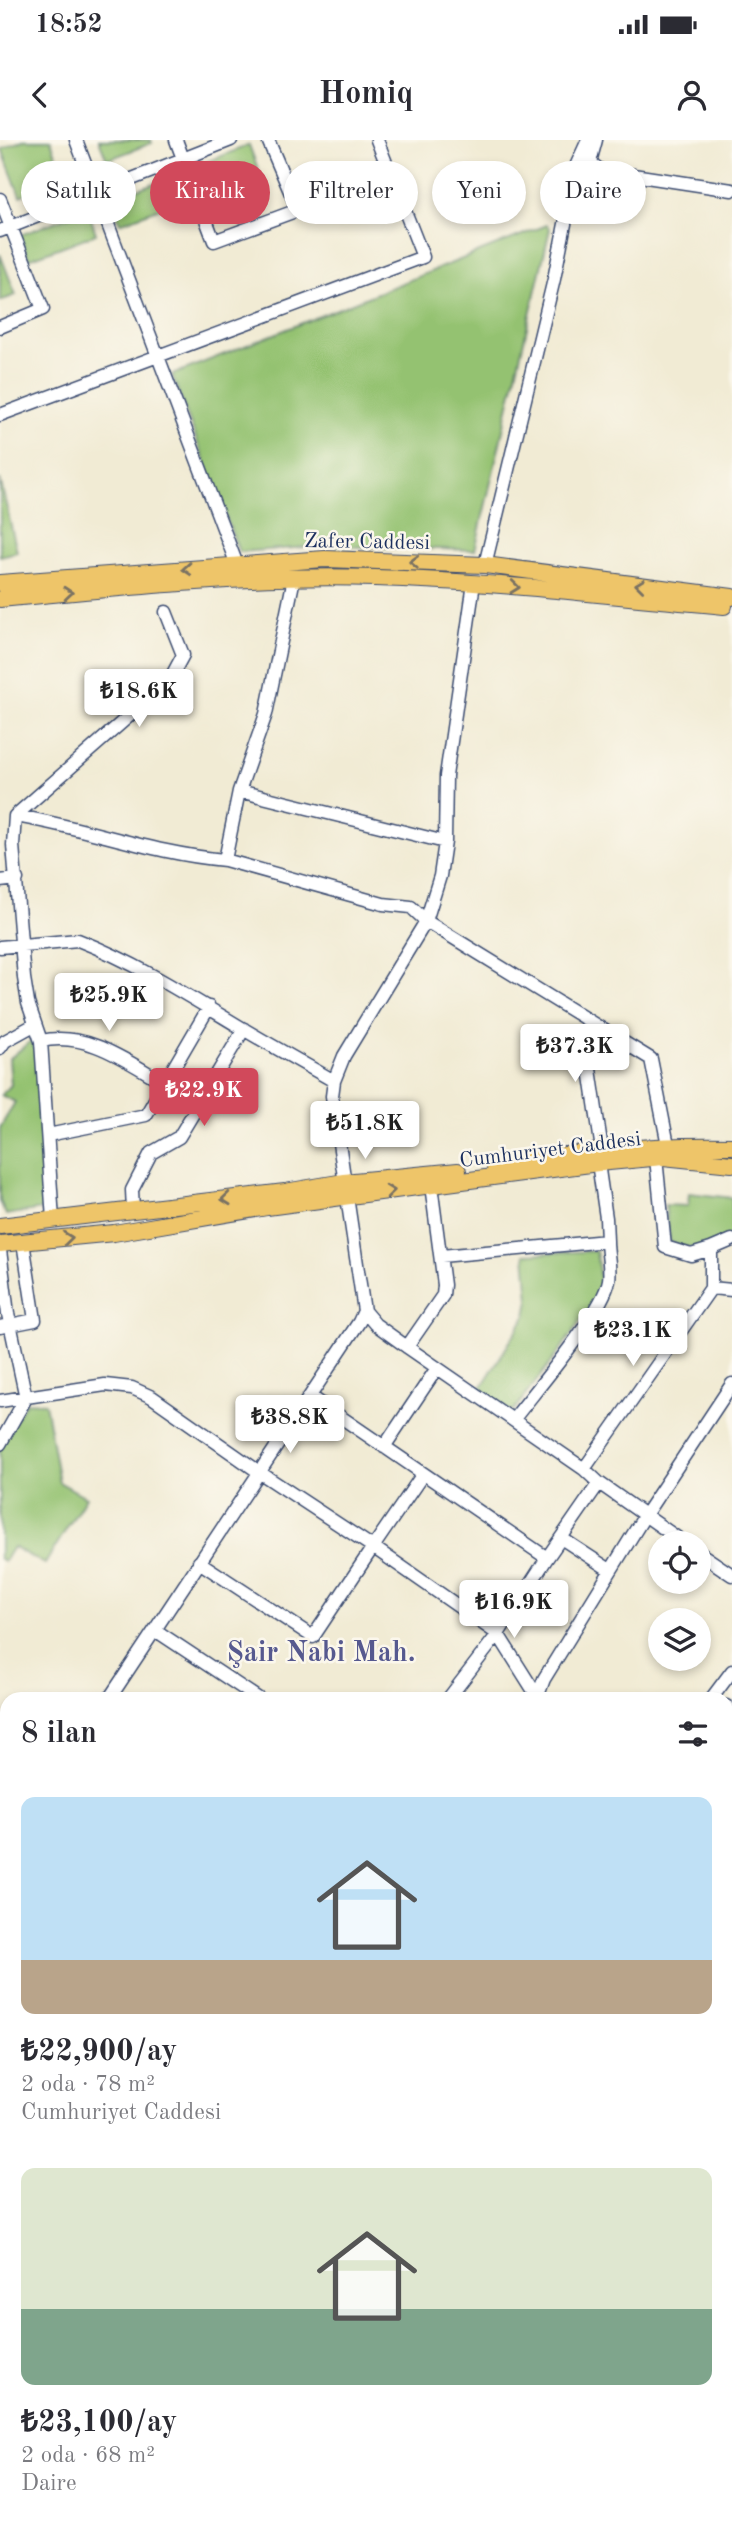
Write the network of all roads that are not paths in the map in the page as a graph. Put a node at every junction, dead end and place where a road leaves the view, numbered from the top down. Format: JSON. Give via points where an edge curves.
{"nodes":[{"id":1,"x":76,"y":140,"type":"edge"},
{"id":2,"x":176,"y":140,"type":"edge"},
{"id":3,"x":231,"y":140,"type":"edge"},
{"id":4,"x":268,"y":140,"type":"edge"},
{"id":5,"x":377,"y":140,"type":"edge"},
{"id":6,"x":596,"y":140,"type":"edge"},
{"id":7,"x":583,"y":144,"type":"edge"},
{"id":8,"x":183,"y":159,"type":"junction"},
{"id":9,"x":84,"y":161,"type":"edge"},
{"id":10,"x":136,"y":177,"type":"edge"},
{"id":11,"x":732,"y":190,"type":"edge"},
{"id":12,"x":0,"y":199,"type":"edge"},
{"id":13,"x":108,"y":224,"type":"edge"},
{"id":14,"x":5,"y":229,"type":"edge"},
{"id":15,"x":0,"y":327,"type":"edge"},
{"id":16,"x":158,"y":356,"type":"junction"},
{"id":17,"x":0,"y":415,"type":"edge"},
{"id":18,"x":237,"y":565,"type":"junction"},
{"id":19,"x":485,"y":565,"type":"junction"},
{"id":20,"x":294,"y":578,"type":"junction"},
{"id":21,"x":0,"y":583,"type":"edge"},
{"id":22,"x":474,"y":583,"type":"junction"},
{"id":23,"x":732,"y":597,"type":"edge"},
{"id":24,"x":0,"y":600,"type":"edge"},
{"id":25,"x":732,"y":607,"type":"edge"},
{"id":26,"x":166,"y":612,"type":"dead end"},
{"id":27,"x":239,"y":791,"type":"junction"},
{"id":28,"x":15,"y":817,"type":"junction"},
{"id":29,"x":445,"y":842,"type":"junction"},
{"id":30,"x":225,"y":860,"type":"junction"},
{"id":31,"x":17,"y":879,"type":"junction"},
{"id":32,"x":0,"y":881,"type":"edge"},
{"id":33,"x":426,"y":920,"type":"junction"},
{"id":34,"x":22,"y":945,"type":"junction"},
{"id":35,"x":0,"y":947,"type":"edge"},
{"id":36,"x":209,"y":1007,"type":"junction"},
{"id":37,"x":34,"y":1024,"type":"junction"},
{"id":38,"x":599,"y":1027,"type":"junction"},
{"id":39,"x":244,"y":1029,"type":"junction"},
{"id":40,"x":41,"y":1041,"type":"junction"},
{"id":41,"x":0,"y":1048,"type":"edge"},
{"id":42,"x":334,"y":1081,"type":"junction"},
{"id":43,"x":165,"y":1083,"type":"junction"},
{"id":44,"x":48,"y":1135,"type":"junction"},
{"id":45,"x":668,"y":1145,"type":"junction"},
{"id":46,"x":732,"y":1146,"type":"edge"},
{"id":47,"x":600,"y":1156,"type":"junction"},
{"id":48,"x":656,"y":1158,"type":"junction"},
{"id":49,"x":680,"y":1159,"type":"junction"},
{"id":50,"x":732,"y":1164,"type":"edge"},
{"id":51,"x":431,"y":1185,"type":"junction"},
{"id":52,"x":345,"y":1189,"type":"junction"},
{"id":53,"x":133,"y":1210,"type":"junction"},
{"id":54,"x":53,"y":1220,"type":"junction"},
{"id":55,"x":0,"y":1226,"type":"edge"},
{"id":56,"x":732,"y":1240,"type":"edge"},
{"id":57,"x":607,"y":1241,"type":"junction"},
{"id":58,"x":23,"y":1242,"type":"junction"},
{"id":59,"x":0,"y":1244,"type":"edge"},
{"id":60,"x":711,"y":1249,"type":"junction"},
{"id":61,"x":0,"y":1250,"type":"edge"},
{"id":62,"x":441,"y":1256,"type":"junction"},
{"id":63,"x":711,"y":1288,"type":"junction"},
{"id":64,"x":732,"y":1290,"type":"edge"},
{"id":65,"x":364,"y":1311,"type":"junction"},
{"id":66,"x":6,"y":1326,"type":"edge"},
{"id":67,"x":407,"y":1347,"type":"junction"},
{"id":68,"x":436,"y":1368,"type":"junction"},
{"id":69,"x":732,"y":1384,"type":"edge"},
{"id":70,"x":310,"y":1396,"type":"junction"},
{"id":71,"x":26,"y":1398,"type":"junction"},
{"id":72,"x":0,"y":1401,"type":"edge"},
{"id":73,"x":513,"y":1420,"type":"junction"},
{"id":74,"x":0,"y":1444,"type":"edge"},
{"id":75,"x":384,"y":1447,"type":"junction"},
{"id":76,"x":584,"y":1469,"type":"junction"},
{"id":77,"x":259,"y":1472,"type":"junction"},
{"id":78,"x":423,"y":1474,"type":"junction"},
{"id":79,"x":599,"y":1483,"type":"junction"},
{"id":80,"x":645,"y":1515,"type":"junction"},
{"id":81,"x":668,"y":1531,"type":"edge"},
{"id":82,"x":561,"y":1538,"type":"junction"},
{"id":83,"x":373,"y":1547,"type":"junction"},
{"id":84,"x":547,"y":1558,"type":"junction"},
{"id":85,"x":711,"y":1561,"type":"edge"},
{"id":86,"x":199,"y":1562,"type":"junction"},
{"id":87,"x":610,"y":1570,"type":"junction"},
{"id":88,"x":732,"y":1575,"type":"edge"},
{"id":89,"x":155,"y":1630,"type":"junction"},
{"id":90,"x":498,"y":1634,"type":"junction"},
{"id":91,"x":732,"y":1671,"type":"edge"},
{"id":92,"x":114,"y":1692,"type":"edge"},
{"id":93,"x":248,"y":1692,"type":"edge"},
{"id":94,"x":454,"y":1692,"type":"edge"},
{"id":95,"x":534,"y":1692,"type":"edge"},
{"id":96,"x":540,"y":1692,"type":"edge"},
{"id":97,"x":718,"y":1692,"type":"edge"}],
"edges":[{"from":1,"to":9,"type":"street"},
{"from":2,"to":8,"type":"street"},
{"from":3,"to":8,"type":"street"},
{"from":4,"to":8,"type":"street","via":[[298,210],[214,241]]},
{"from":5,"to":16,"type":"street","via":[[423,257]]},
{"from":6,"to":11,"type":"street","via":[[590,162],[600,170]]},
{"from":7,"to":19,"type":"street"},
{"from":8,"to":10,"type":"street"},
{"from":12,"to":14,"type":"street"},
{"from":13,"to":16,"type":"street"},
{"from":14,"to":15,"type":"street","via":[[43,309]]},
{"from":16,"to":17,"type":"street"},
{"from":16,"to":18,"type":"street"},
{"from":19,"to":18,"type":"main road","name":"Zafer Caddesi","one_way":true,"via":[[325,559]]},
{"from":18,"to":21,"type":"main road","name":"Zafer Caddesi","one_way":true},
{"from":23,"to":19,"type":"main road","name":"Zafer Caddesi","one_way":true},
{"from":20,"to":22,"type":"main road","name":"Zafer Caddesi"},
{"from":24,"to":20,"type":"main road","name":"Zafer Caddesi","one_way":true},
{"from":20,"to":27,"type":"street","via":[[266,715]]},
{"from":22,"to":25,"type":"main road","name":"Zafer Caddesi","one_way":true},
{"from":22,"to":29,"type":"street","via":[[446,776]]},
{"from":26,"to":28,"type":"street","via":[[183,655],[169,681]]},
{"from":27,"to":29,"type":"street"},
{"from":27,"to":30,"type":"street"},
{"from":28,"to":30,"type":"street"},
{"from":28,"to":31,"type":"street"},
{"from":29,"to":33,"type":"street"},
{"from":30,"to":33,"type":"street","via":[[383,904],[411,907]]},
{"from":31,"to":32,"type":"street"},
{"from":31,"to":34,"type":"street"},
{"from":33,"to":38,"type":"street"},
{"from":33,"to":42,"type":"street","via":[[344,1056]]},
{"from":34,"to":35,"type":"street"},
{"from":34,"to":36,"type":"street","via":[[78,940]]},
{"from":34,"to":37,"type":"street","via":[[27,1003]]},
{"from":36,"to":39,"type":"street"},
{"from":36,"to":43,"type":"street"},
{"from":37,"to":40,"type":"street"},
{"from":37,"to":41,"type":"street"},
{"from":38,"to":45,"type":"street","via":[[651,1059]]},
{"from":38,"to":47,"type":"street","via":[[587,1049]]},
{"from":39,"to":42,"type":"street"},
{"from":39,"to":53,"type":"street","via":[[179,1137],[151,1153],[132,1190]]},
{"from":40,"to":43,"type":"street","via":[[57,1037],[85,1041]]},
{"from":40,"to":44,"type":"street"},
{"from":42,"to":52,"type":"street","via":[[332,1096]]},
{"from":43,"to":44,"type":"street","via":[[146,1115]]},
{"from":44,"to":54,"type":"street"},
{"from":45,"to":46,"type":"main road","name":"Cumhuriyet Caddesi"},
{"from":45,"to":47,"type":"main road","name":"Cumhuriyet Caddesi"},
{"from":45,"to":49,"type":"street"},
{"from":47,"to":48,"type":"main road","name":"Cumhuriyet Caddesi"},
{"from":47,"to":51,"type":"main road","name":"Cumhuriyet Caddesi"},
{"from":47,"to":52,"type":"main road","name":"Cumhuriyet Caddesi"},
{"from":47,"to":57,"type":"street"},
{"from":48,"to":49,"type":"main road","name":"Cumhuriyet Caddesi"},
{"from":48,"to":60,"type":"street","via":[[665,1247],[691,1255]]},
{"from":49,"to":50,"type":"main road","name":"Cumhuriyet Caddesi"},
{"from":52,"to":51,"type":"main road","name":"Cumhuriyet Caddesi","one_way":true},
{"from":51,"to":62,"type":"street"},
{"from":52,"to":53,"type":"main road","name":"Cumhuriyet Caddesi","one_way":true},
{"from":58,"to":52,"type":"main road","name":"Cumhuriyet Caddesi","one_way":true,"via":[[114,1233]]},
{"from":52,"to":65,"type":"street"},
{"from":53,"to":54,"type":"main road","name":"Cumhuriyet Caddesi"},
{"from":54,"to":55,"type":"main road","name":"Cumhuriyet Caddesi"},
{"from":56,"to":60,"type":"street"},
{"from":57,"to":62,"type":"street"},
{"from":57,"to":73,"type":"street","via":[[606,1290]]},
{"from":58,"to":59,"type":"main road","name":"Cumhuriyet Caddesi"},
{"from":58,"to":66,"type":"street","via":[[35,1320]]},
{"from":60,"to":63,"type":"street"},
{"from":61,"to":66,"type":"street"},
{"from":62,"to":67,"type":"street","via":[[443,1295]]},
{"from":63,"to":64,"type":"street"},
{"from":63,"to":76,"type":"street"},
{"from":65,"to":67,"type":"street"},
{"from":65,"to":70,"type":"street"},
{"from":66,"to":71,"type":"street"},
{"from":67,"to":68,"type":"street"},
{"from":68,"to":73,"type":"street"},
{"from":68,"to":75,"type":"street"},
{"from":69,"to":80,"type":"street"},
{"from":70,"to":75,"type":"street"},
{"from":70,"to":77,"type":"street"},
{"from":71,"to":72,"type":"street"},
{"from":71,"to":74,"type":"street"},
{"from":71,"to":77,"type":"street","via":[[105,1385],[132,1388],[152,1397]]},
{"from":73,"to":76,"type":"street"},
{"from":75,"to":78,"type":"street"},
{"from":76,"to":79,"type":"street"},
{"from":77,"to":83,"type":"street"},
{"from":77,"to":86,"type":"street"},
{"from":78,"to":83,"type":"street"},
{"from":78,"to":84,"type":"street"},
{"from":79,"to":80,"type":"street"},
{"from":79,"to":82,"type":"street"},
{"from":80,"to":81,"type":"street"},
{"from":80,"to":87,"type":"street"},
{"from":82,"to":84,"type":"street"},
{"from":82,"to":87,"type":"street"},
{"from":83,"to":86,"type":"street","via":[[313,1637]]},
{"from":83,"to":90,"type":"street"},
{"from":84,"to":90,"type":"street"},
{"from":85,"to":88,"type":"street"},
{"from":86,"to":89,"type":"street"},
{"from":87,"to":96,"type":"street"},
{"from":89,"to":92,"type":"street"},
{"from":89,"to":93,"type":"street"},
{"from":90,"to":94,"type":"street"},
{"from":90,"to":95,"type":"street"},
{"from":91,"to":97,"type":"street"}]}
